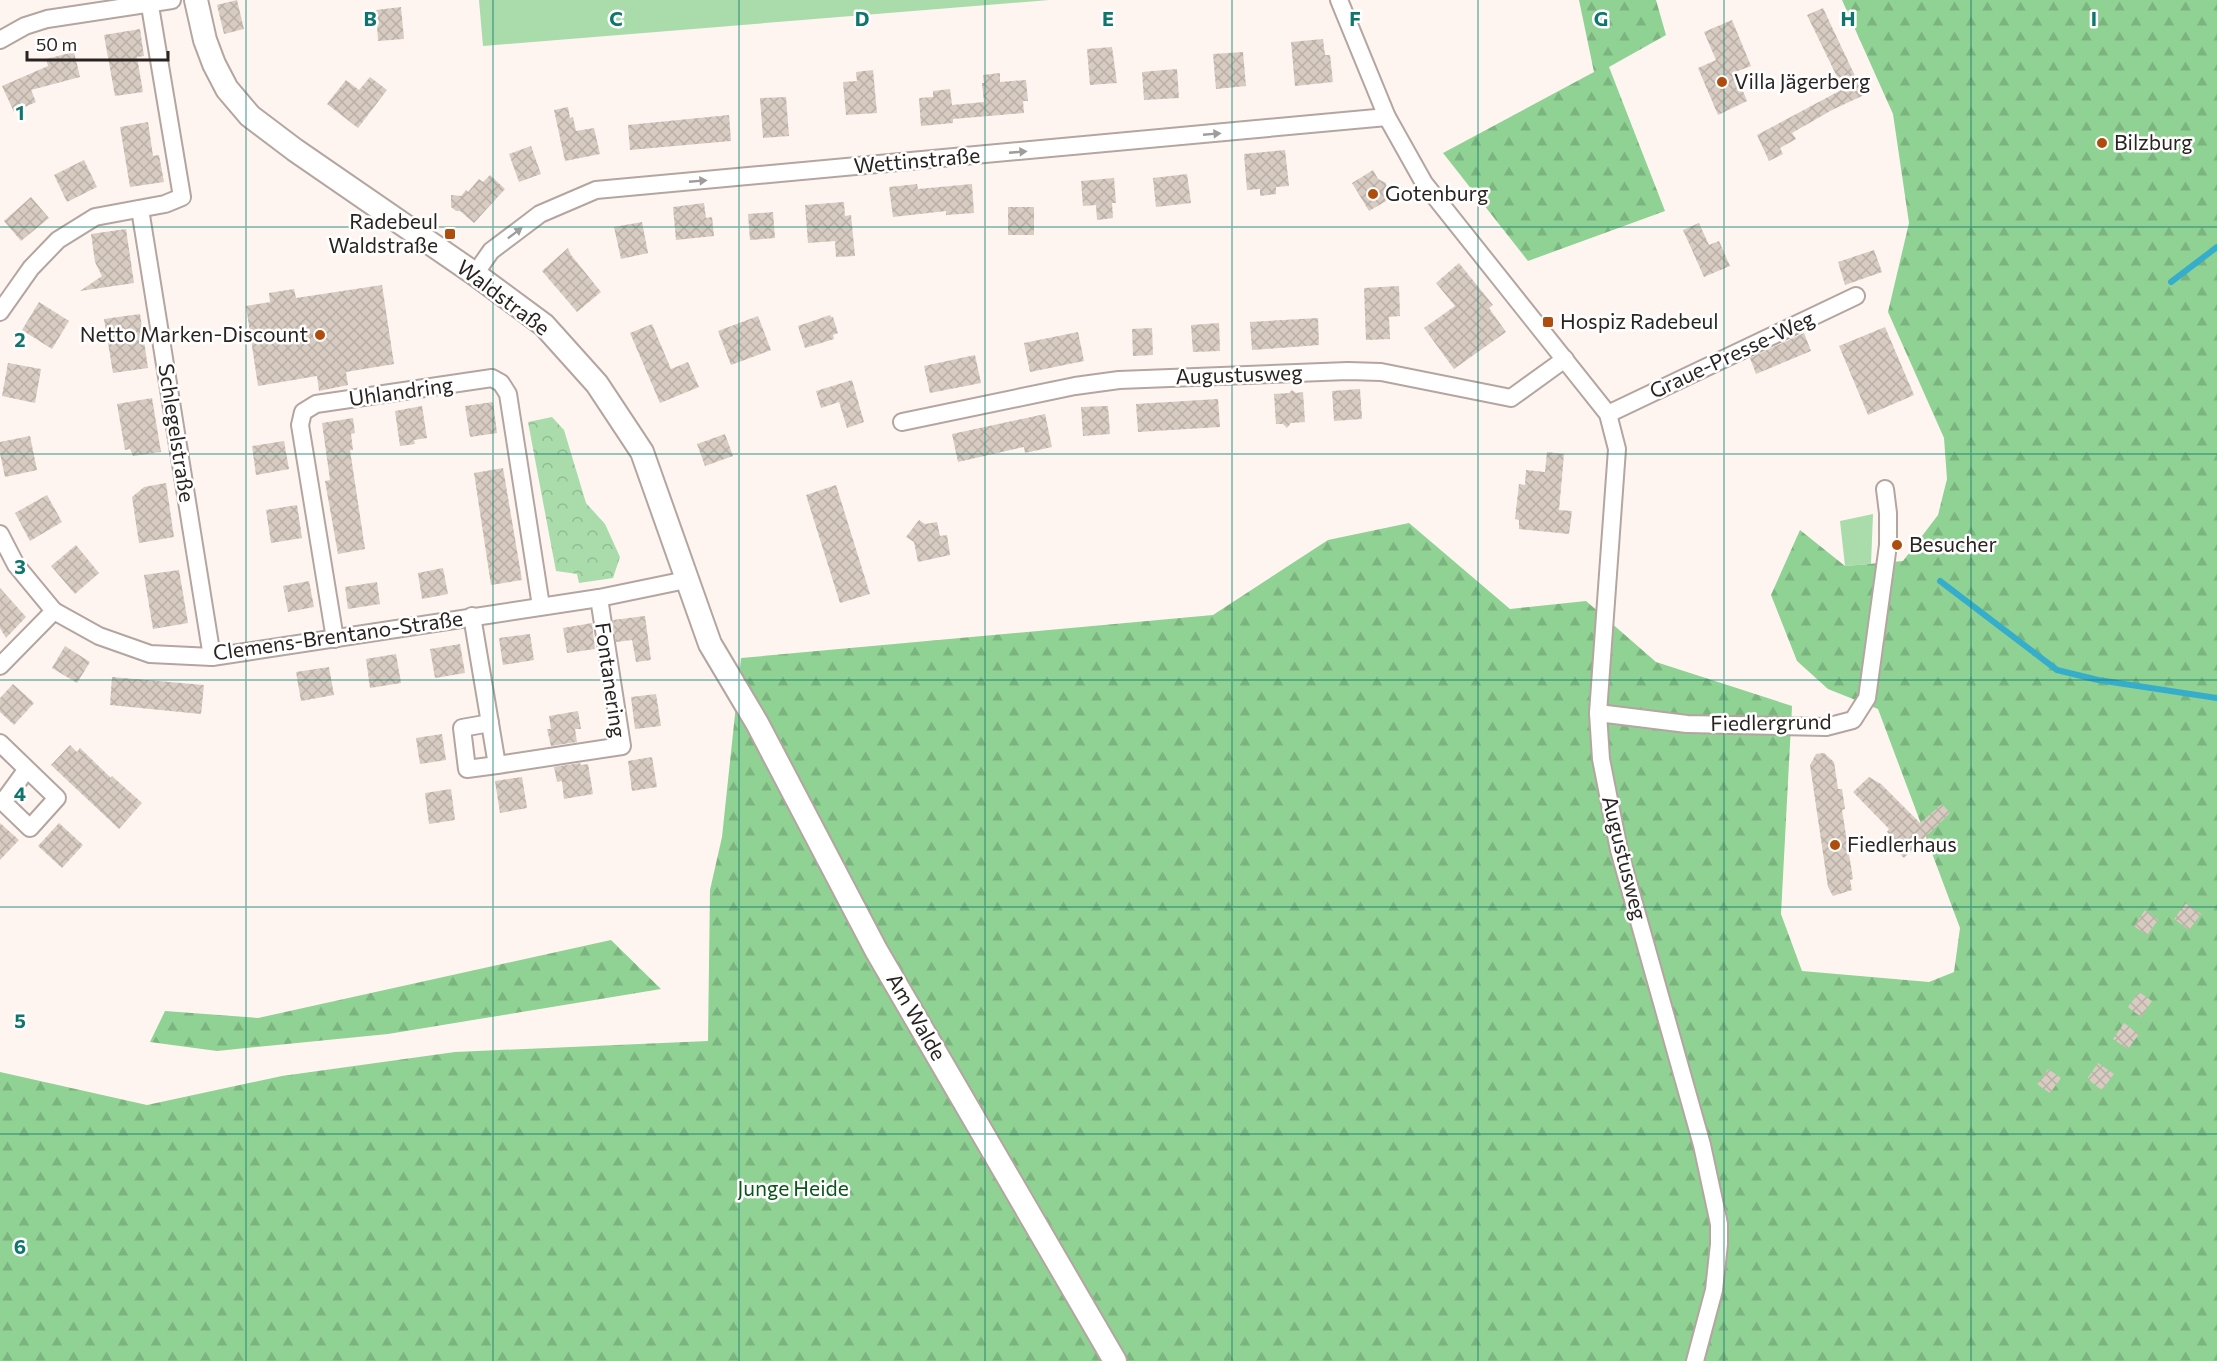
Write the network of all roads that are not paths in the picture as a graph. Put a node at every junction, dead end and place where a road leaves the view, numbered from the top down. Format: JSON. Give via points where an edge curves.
{"nodes":[{"id":1,"x":172,"y":0,"type":"edge"},
{"id":2,"x":196,"y":0,"type":"edge"},
{"id":3,"x":1339,"y":0,"type":"edge"},
{"id":4,"x":149,"y":2,"type":"edge"},
{"id":5,"x":0,"y":40,"type":"edge"},
{"id":6,"x":1387,"y":117,"type":"junction"},
{"id":7,"x":140,"y":209,"type":"junction"},
{"id":8,"x":475,"y":274,"type":"junction"},
{"id":9,"x":1856,"y":296,"type":"dead end"},
{"id":10,"x":0,"y":312,"type":"edge"},
{"id":11,"x":1565,"y":359,"type":"junction"},
{"id":12,"x":1608,"y":414,"type":"junction"},
{"id":13,"x":902,"y":422,"type":"dead end"},
{"id":14,"x":1885,"y":489,"type":"dead end"},
{"id":15,"x":0,"y":534,"type":"edge"},
{"id":16,"x":686,"y":580,"type":"junction"},
{"id":17,"x":599,"y":598,"type":"junction"},
{"id":18,"x":541,"y":606,"type":"junction"},
{"id":19,"x":54,"y":611,"type":"junction"},
{"id":20,"x":472,"y":616,"type":"junction"},
{"id":21,"x":335,"y":639,"type":"junction"},
{"id":22,"x":212,"y":657,"type":"junction"},
{"id":23,"x":0,"y":666,"type":"edge"},
{"id":24,"x":725,"y":669,"type":"joint"},
{"id":25,"x":1598,"y":714,"type":"junction"},
{"id":26,"x":490,"y":723,"type":"junction"},
{"id":27,"x":0,"y":743,"type":"edge"},
{"id":28,"x":497,"y":765,"type":"junction"},
{"id":29,"x":27,"y":769,"type":"dead end"},
{"id":30,"x":1114,"y":1361,"type":"edge"},
{"id":31,"x":1695,"y":1361,"type":"edge"}],
"edges":[{"from":1,"to":4,"type":"street"},
{"from":2,"to":8,"type":"street","name":"Waldstraße","via":[[214,64],[227,89],[250,116]]},
{"from":3,"to":6,"type":"street","name":"Augustusweg"},
{"from":4,"to":5,"type":"street","via":[[46,19]]},
{"from":4,"to":7,"type":"street","via":[[182,197]]},
{"from":8,"to":6,"type":"street","name":"Wettinstraße","one_way":true,"via":[[491,251],[540,214],[596,190]]},
{"from":6,"to":11,"type":"street","name":"Augustusweg","via":[[1425,183]]},
{"from":7,"to":10,"type":"street","via":[[95,217],[58,240],[31,268]]},
{"from":7,"to":22,"type":"street","name":"Schlegelstraße"},
{"from":8,"to":16,"type":"street","name":"Waldstraße","via":[[544,325],[597,384],[642,452]]},
{"from":9,"to":12,"type":"street","name":"Graue-Presse-Weg"},
{"from":11,"to":12,"type":"street","name":"Augustusweg"},
{"from":11,"to":13,"type":"street","name":"Augustusweg","via":[[1511,398],[1381,372],[1119,380]]},
{"from":12,"to":25,"type":"street","name":"Augustusweg","via":[[1617,449]]},
{"from":14,"to":25,"type":"street","name":"Fiedlergrund","via":[[1888,545],[1868,698],[1853,720],[1826,727],[1686,724]]},
{"from":15,"to":19,"type":"street","name":"Clemens-Brentano-Straße","via":[[16,564]]},
{"from":16,"to":17,"type":"street","name":"Clemens-Brentano-Straße"},
{"from":16,"to":24,"type":"street","name":"Waldstraße","via":[[710,644]]},
{"from":17,"to":18,"type":"street","name":"Clemens-Brentano-Straße"},
{"from":17,"to":28,"type":"street","name":"Fontanering","via":[[622,746]]},
{"from":18,"to":20,"type":"street","name":"Clemens-Brentano-Straße"},
{"from":18,"to":21,"type":"street","name":"Uhlandring","via":[[508,394],[501,383],[492,378],[316,404],[303,412],[300,425]]},
{"from":19,"to":22,"type":"street","name":"Clemens-Brentano-Straße","via":[[99,636],[150,654]]},
{"from":19,"to":23,"type":"street"},
{"from":20,"to":21,"type":"street","name":"Clemens-Brentano-Straße"},
{"from":20,"to":26,"type":"street"},
{"from":21,"to":22,"type":"street","name":"Clemens-Brentano-Straße"},
{"from":24,"to":30,"type":"street","name":"Am Walde","via":[[876,950]]},
{"from":25,"to":31,"type":"street","name":"Augustusweg","via":[[1601,759],[1619,850],[1702,1145],[1719,1224],[1714,1290]]},
{"from":26,"to":28,"type":"street"},
{"from":26,"to":28,"type":"street","name":"Fontanering","via":[[462,728],[467,769]]},
{"from":27,"to":29,"type":"street"}]}
